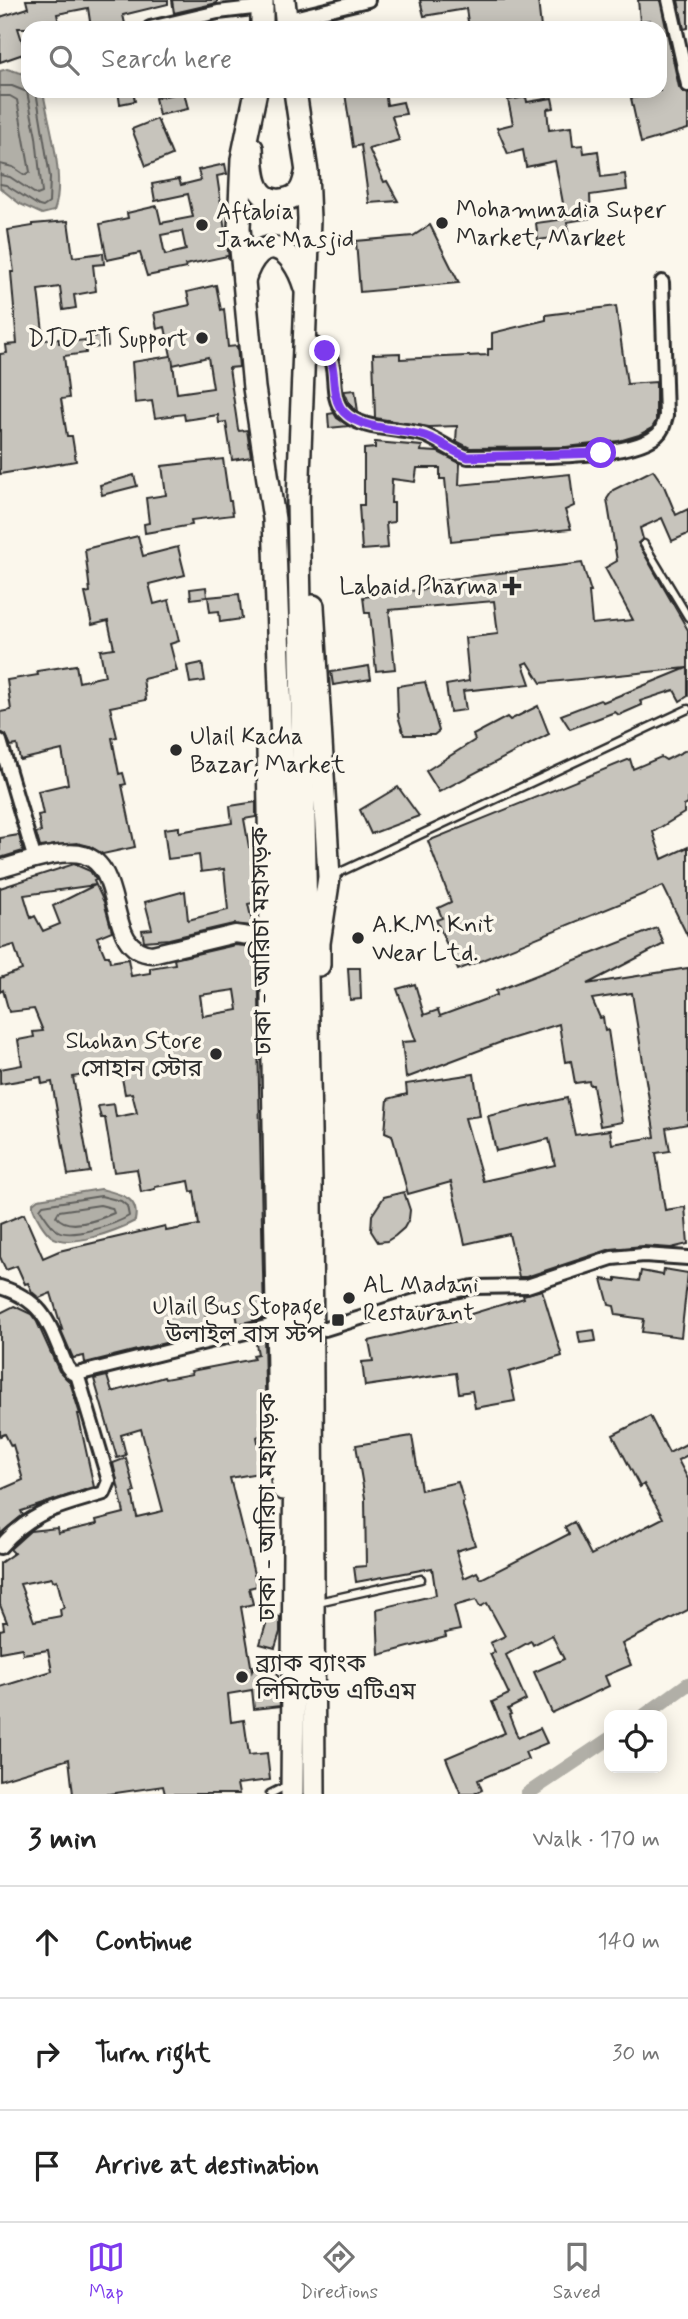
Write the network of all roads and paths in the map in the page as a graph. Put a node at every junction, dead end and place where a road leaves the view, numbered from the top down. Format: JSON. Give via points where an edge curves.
{"nodes":[{"id":1,"x":368,"y":0,"type":"edge"},
{"id":2,"x":669,"y":0,"type":"edge"},
{"id":3,"x":262,"y":12,"type":"edge"},
{"id":4,"x":285,"y":16,"type":"edge"},
{"id":5,"x":180,"y":21,"type":"edge"},
{"id":6,"x":686,"y":67,"type":"edge"},
{"id":7,"x":688,"y":85,"type":"edge"},
{"id":8,"x":255,"y":98,"type":"edge"},
{"id":9,"x":296,"y":98,"type":"edge"},
{"id":10,"x":252,"y":116,"type":"junction"},
{"id":11,"x":307,"y":172,"type":"junction"},
{"id":12,"x":243,"y":282,"type":"junction"},
{"id":13,"x":662,"y":282,"type":"dead end"},
{"id":14,"x":307,"y":296,"type":"junction"},
{"id":15,"x":305,"y":340,"type":"junction"},
{"id":16,"x":298,"y":501,"type":"junction"},
{"id":17,"x":274,"y":519,"type":"junction"},
{"id":18,"x":644,"y":544,"type":"dead end"},
{"id":19,"x":688,"y":618,"type":"edge"},
{"id":20,"x":688,"y":709,"type":"edge"},
{"id":21,"x":0,"y":741,"type":"edge"},
{"id":22,"x":35,"y":860,"type":"junction"},
{"id":23,"x":0,"y":869,"type":"edge"},
{"id":24,"x":329,"y":877,"type":"junction"},
{"id":25,"x":272,"y":950,"type":"junction"},
{"id":26,"x":688,"y":1258,"type":"edge"},
{"id":27,"x":0,"y":1287,"type":"edge"},
{"id":28,"x":278,"y":1324,"type":"junction"},
{"id":29,"x":325,"y":1329,"type":"junction"},
{"id":30,"x":77,"y":1374,"type":"junction"},
{"id":31,"x":303,"y":1546,"type":"junction"},
{"id":32,"x":0,"y":1547,"type":"edge"},
{"id":33,"x":421,"y":1579,"type":"dead end"},
{"id":34,"x":312,"y":1603,"type":"junction"},
{"id":35,"x":292,"y":1789,"type":"edge"},
{"id":36,"x":271,"y":1794,"type":"edge"},
{"id":37,"x":314,"y":1794,"type":"edge"}],
"edges":[{"from":1,"to":4,"type":"street"},
{"from":2,"to":6,"type":"street"},
{"from":3,"to":5,"type":"street","via":[[218,12]]},
{"from":6,"to":7,"type":"street"},
{"from":8,"to":10,"type":"highway","name":"ঢাকা - আরিচা মহাসড়ক"},
{"from":9,"to":11,"type":"highway","name":"ঢাকা - আরিচা মহাসড়ক"},
{"from":10,"to":11,"type":"highway","via":[[253,162],[262,194],[285,200],[296,195]]},
{"from":10,"to":12,"type":"highway","name":"ঢাকা - আরিচা মহাসড়ক","via":[[239,192]]},
{"from":11,"to":14,"type":"highway","name":"ঢাকা - আরিচা মহাসড়ক"},
{"from":12,"to":14,"type":"highway","via":[[259,252],[282,250],[292,258]]},
{"from":12,"to":17,"type":"highway","name":"ঢাকা - আরিচা মহাসড়ক"},
{"from":13,"to":15,"type":"street","via":[[663,426],[645,442],[601,453],[468,457],[422,434],[362,422],[342,411],[337,401],[330,356]]},
{"from":14,"to":15,"type":"highway","name":"ঢাকা - আরিচা মহাসড়ক"},
{"from":15,"to":16,"type":"highway","name":"ঢাকা - আরিচা মহাসড়ক"},
{"from":16,"to":24,"type":"highway","via":[[310,546]]},
{"from":16,"to":31,"type":"highway","name":"ঢাকা - আরিচা মহাসড়ক","via":[[311,1184]]},
{"from":17,"to":25,"type":"highway","via":[[264,575]]},
{"from":17,"to":31,"type":"highway","name":"ঢাকা - আরিচা মহাসড়ক","via":[[286,857],[295,1394]]},
{"from":18,"to":19,"type":"lane"},
{"from":20,"to":24,"type":"lane"},
{"from":21,"to":22,"type":"street"},
{"from":22,"to":23,"type":"street"},
{"from":22,"to":25,"type":"street","via":[[82,854],[100,865],[125,935],[145,954],[235,934]]},
{"from":24,"to":29,"type":"highway","via":[[319,943]]},
{"from":25,"to":28,"type":"highway"},
{"from":26,"to":29,"type":"street","via":[[612,1258],[527,1286],[473,1287],[439,1294]]},
{"from":27,"to":30,"type":"street","via":[[16,1292],[45,1314],[67,1367]]},
{"from":28,"to":30,"type":"street"},
{"from":28,"to":31,"type":"highway","via":[[281,1474]]},
{"from":29,"to":31,"type":"highway","via":[[323,1497]]},
{"from":30,"to":32,"type":"street","via":[[107,1487],[104,1493],[28,1520]]},
{"from":31,"to":34,"type":"highway","name":"ঢাকা - আরিচা মহাসড়ক"},
{"from":31,"to":35,"type":"highway","name":"ঢাকা - আরিচা মহাসড়ক"},
{"from":33,"to":34,"type":"lane"},
{"from":34,"to":37,"type":"highway","name":"ঢাকা - আরিচা মহাসড়ক"},
{"from":35,"to":36,"type":"lane"}]}
